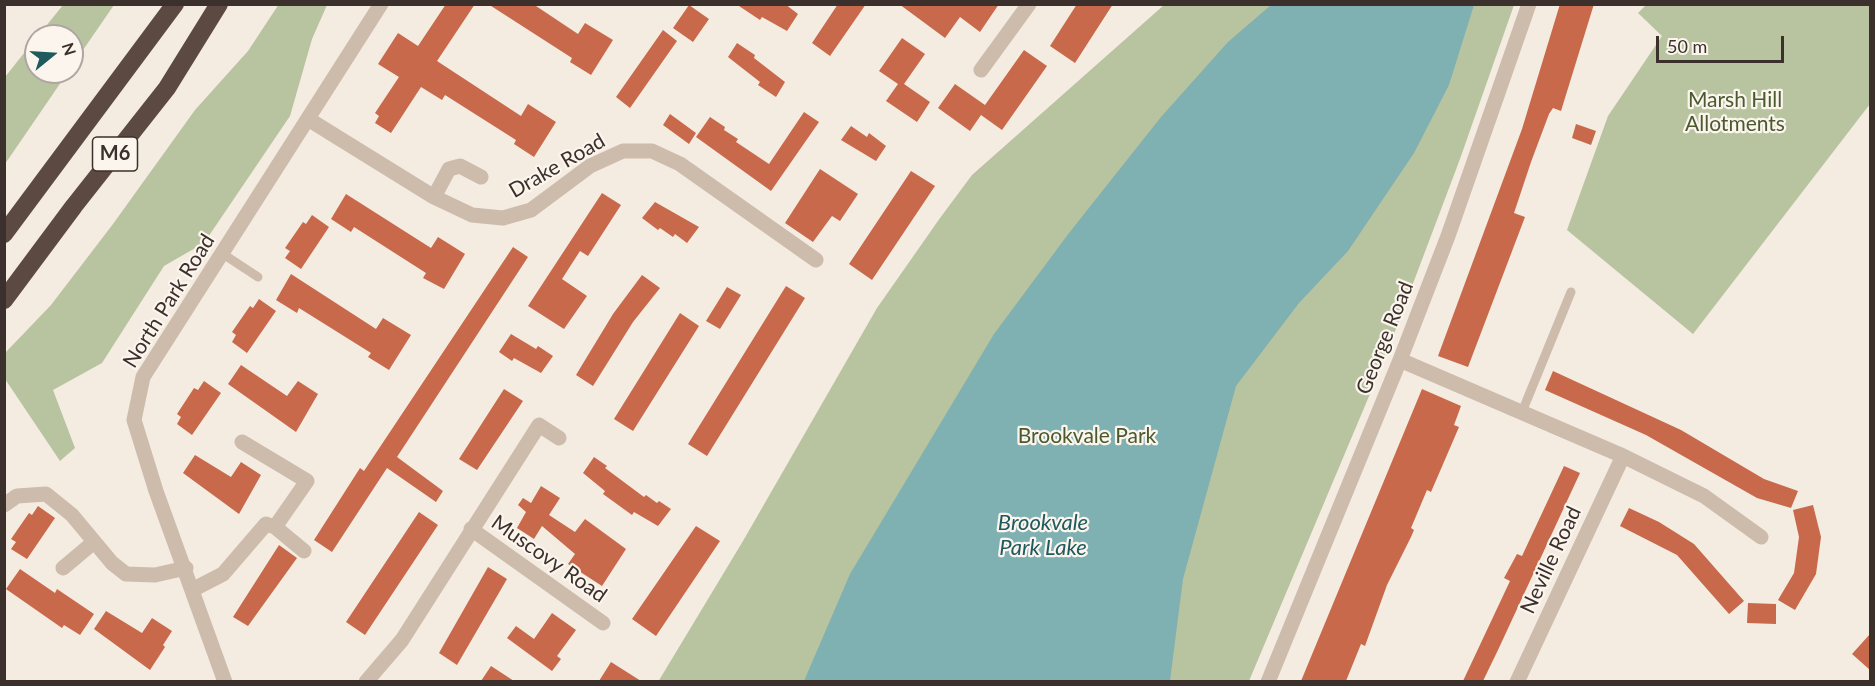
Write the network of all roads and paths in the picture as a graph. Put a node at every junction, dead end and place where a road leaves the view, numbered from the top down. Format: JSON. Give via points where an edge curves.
{"nodes":[{"id":1,"x":175,"y":4,"type":"edge"},
{"id":2,"x":219,"y":4,"type":"edge"},
{"id":3,"x":381,"y":4,"type":"edge"},
{"id":4,"x":1029,"y":4,"type":"edge"},
{"id":5,"x":1529,"y":4,"type":"edge"},
{"id":6,"x":981,"y":70,"type":"dead end"},
{"id":7,"x":308,"y":119,"type":"junction"},
{"id":8,"x":481,"y":177,"type":"dead end"},
{"id":9,"x":434,"y":197,"type":"junction"},
{"id":10,"x":4,"y":234,"type":"edge"},
{"id":11,"x":223,"y":254,"type":"junction"},
{"id":12,"x":816,"y":260,"type":"dead end"},
{"id":13,"x":258,"y":277,"type":"dead end"},
{"id":14,"x":1571,"y":292,"type":"dead end"},
{"id":15,"x":4,"y":300,"type":"edge"},
{"id":16,"x":1400,"y":360,"type":"junction"},
{"id":17,"x":1522,"y":412,"type":"junction"},
{"id":18,"x":559,"y":438,"type":"dead end"},
{"id":19,"x":242,"y":442,"type":"dead end"},
{"id":20,"x":1623,"y":456,"type":"junction"},
{"id":21,"x":4,"y":505,"type":"edge"},
{"id":22,"x":275,"y":527,"type":"junction"},
{"id":23,"x":471,"y":529,"type":"junction"},
{"id":24,"x":1761,"y":537,"type":"dead end"},
{"id":25,"x":94,"y":543,"type":"junction"},
{"id":26,"x":304,"y":551,"type":"dead end"},
{"id":27,"x":63,"y":568,"type":"dead end"},
{"id":28,"x":186,"y":568,"type":"junction"},
{"id":29,"x":194,"y":589,"type":"junction"},
{"id":30,"x":603,"y":623,"type":"dead end"},
{"id":31,"x":225,"y":681,"type":"edge"},
{"id":32,"x":366,"y":681,"type":"edge"},
{"id":33,"x":1268,"y":681,"type":"edge"},
{"id":34,"x":1516,"y":681,"type":"edge"}],
"edges":[{"from":1,"to":10,"type":"highway","number":"M6"},
{"from":2,"to":15,"type":"highway","number":"M6","via":[[167,88]]},
{"from":3,"to":7,"type":"street","name":"North Park Road"},
{"from":4,"to":6,"type":"street"},
{"from":5,"to":16,"type":"street","name":"George Road"},
{"from":7,"to":9,"type":"street","name":"Drake Road"},
{"from":7,"to":11,"type":"street","name":"North Park Road"},
{"from":8,"to":9,"type":"street","name":"Drake Road","via":[[460,166],[449,169]]},
{"from":9,"to":12,"type":"street","name":"Drake Road","via":[[472,215],[503,218],[531,210],[590,166],[623,151],[652,152],[688,170]]},
{"from":11,"to":13,"type":"lane"},
{"from":11,"to":28,"type":"street","name":"North Park Road","via":[[143,377],[134,420]]},
{"from":14,"to":17,"type":"lane"},
{"from":16,"to":17,"type":"street"},
{"from":16,"to":33,"type":"street","name":"George Road"},
{"from":17,"to":20,"type":"street"},
{"from":18,"to":23,"type":"street","name":"Muscovy Road","via":[[539,425]]},
{"from":19,"to":22,"type":"street","via":[[307,481]]},
{"from":20,"to":24,"type":"street","via":[[1704,496]]},
{"from":20,"to":34,"type":"street","name":"Neville Road"},
{"from":21,"to":25,"type":"street","via":[[17,496],[46,495],[72,515]]},
{"from":22,"to":26,"type":"street"},
{"from":22,"to":29,"type":"street","via":[[266,524],[223,574]]},
{"from":23,"to":30,"type":"street","name":"Muscovy Road"},
{"from":23,"to":32,"type":"street","name":"Muscovy Road","via":[[402,640]]},
{"from":25,"to":27,"type":"street"},
{"from":25,"to":28,"type":"street","via":[[126,574],[155,575]]},
{"from":28,"to":29,"type":"street","name":"North Park Road"},
{"from":29,"to":31,"type":"street","name":"North Park Road"}]}
